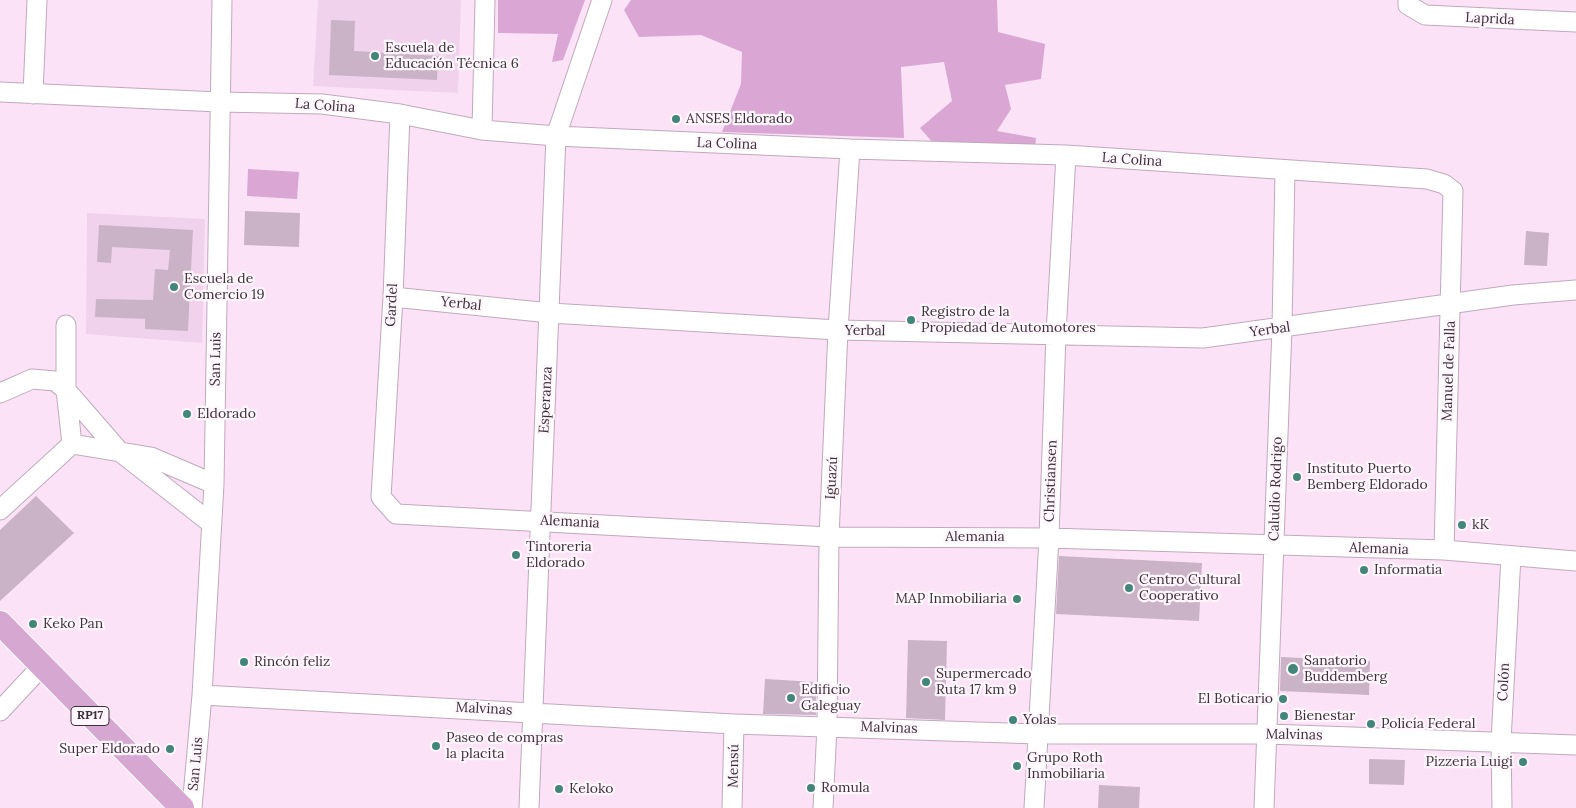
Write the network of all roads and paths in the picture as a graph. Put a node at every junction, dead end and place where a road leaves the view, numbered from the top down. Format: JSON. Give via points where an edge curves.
{"nodes":[{"id":1,"x":37,"y":0,"type":"edge"},
{"id":2,"x":222,"y":0,"type":"edge"},
{"id":3,"x":485,"y":0,"type":"edge"},
{"id":4,"x":602,"y":0,"type":"edge"},
{"id":5,"x":1408,"y":2,"type":"edge"},
{"id":6,"x":1576,"y":22,"type":"edge"},
{"id":7,"x":0,"y":92,"type":"edge"},
{"id":8,"x":33,"y":94,"type":"junction"},
{"id":9,"x":219,"y":102,"type":"junction"},
{"id":10,"x":400,"y":114,"type":"junction"},
{"id":11,"x":482,"y":130,"type":"junction"},
{"id":12,"x":556,"y":136,"type":"junction"},
{"id":13,"x":850,"y":149,"type":"junction"},
{"id":14,"x":1066,"y":155,"type":"junction"},
{"id":15,"x":1285,"y":170,"type":"junction"},
{"id":16,"x":1453,"y":191,"type":"joint"},
{"id":17,"x":1576,"y":290,"type":"edge"},
{"id":18,"x":393,"y":297,"type":"junction"},
{"id":19,"x":1451,"y":305,"type":"junction"},
{"id":20,"x":550,"y":313,"type":"junction"},
{"id":21,"x":66,"y":325,"type":"dead end"},
{"id":22,"x":1282,"y":328,"type":"junction"},
{"id":23,"x":838,"y":330,"type":"junction"},
{"id":24,"x":1056,"y":334,"type":"junction"},
{"id":25,"x":66,"y":390,"type":"junction"},
{"id":26,"x":0,"y":393,"type":"edge"},
{"id":27,"x":72,"y":444,"type":"junction"},
{"id":28,"x":119,"y":451,"type":"junction"},
{"id":29,"x":214,"y":484,"type":"junction"},
{"id":30,"x":381,"y":497,"type":"joint"},
{"id":31,"x":0,"y":510,"type":"edge"},
{"id":32,"x":540,"y":520,"type":"junction"},
{"id":33,"x":212,"y":524,"type":"junction"},
{"id":34,"x":829,"y":537,"type":"junction"},
{"id":35,"x":1049,"y":538,"type":"junction"},
{"id":36,"x":1274,"y":546,"type":"junction"},
{"id":37,"x":1444,"y":550,"type":"junction"},
{"id":38,"x":1510,"y":556,"type":"junction"},
{"id":39,"x":1576,"y":561,"type":"edge"},
{"id":40,"x":0,"y":623,"type":"edge"},
{"id":41,"x":41,"y":667,"type":"junction"},
{"id":42,"x":202,"y":695,"type":"junction"},
{"id":43,"x":0,"y":711,"type":"edge"},
{"id":44,"x":534,"y":712,"type":"junction"},
{"id":45,"x":734,"y":724,"type":"junction"},
{"id":46,"x":828,"y":726,"type":"junction"},
{"id":47,"x":1038,"y":734,"type":"junction"},
{"id":48,"x":1268,"y":734,"type":"junction"},
{"id":49,"x":1501,"y":741,"type":"junction"},
{"id":50,"x":1576,"y":745,"type":"edge"},
{"id":51,"x":182,"y":808,"type":"edge"},
{"id":52,"x":192,"y":808,"type":"edge"},
{"id":53,"x":529,"y":808,"type":"edge"},
{"id":54,"x":732,"y":808,"type":"edge"},
{"id":55,"x":823,"y":808,"type":"edge"},
{"id":56,"x":1034,"y":808,"type":"edge"},
{"id":57,"x":1264,"y":808,"type":"edge"},
{"id":58,"x":1502,"y":808,"type":"edge"}],
"edges":[{"from":1,"to":8,"type":"street"},
{"from":2,"to":9,"type":"street","name":"San Luis"},
{"from":3,"to":11,"type":"street"},
{"from":4,"to":12,"type":"street","name":"Esperanza"},
{"from":5,"to":6,"type":"street","name":"Laprida","via":[[1425,16]]},
{"from":7,"to":8,"type":"street","name":"La Colina"},
{"from":8,"to":9,"type":"street","name":"La Colina"},
{"from":9,"to":10,"type":"street","name":"La Colina","via":[[322,104]]},
{"from":9,"to":29,"type":"street","name":"San Luis"},
{"from":10,"to":11,"type":"street","name":"La Colina"},
{"from":10,"to":18,"type":"street","name":"Gardel"},
{"from":11,"to":12,"type":"street","name":"La Colina"},
{"from":12,"to":13,"type":"street","name":"La Colina"},
{"from":12,"to":20,"type":"street","name":"Esperanza"},
{"from":13,"to":14,"type":"street","name":"La Colina"},
{"from":13,"to":23,"type":"street","name":"Iguazú"},
{"from":14,"to":15,"type":"street","name":"La Colina"},
{"from":14,"to":24,"type":"street","name":"Christiansen"},
{"from":15,"to":16,"type":"street","name":"La Colina","via":[[1427,179],[1444,184]]},
{"from":15,"to":22,"type":"street","name":"Caludio Rodrigo"},
{"from":16,"to":19,"type":"street","name":"Manuel de Falla"},
{"from":17,"to":19,"type":"street","name":"Yerbal","via":[[1513,295]]},
{"from":18,"to":20,"type":"street","name":"Yerbal"},
{"from":18,"to":30,"type":"street","name":"Gardel"},
{"from":19,"to":22,"type":"street","name":"Yerbal"},
{"from":19,"to":37,"type":"street","name":"Manuel de Falla"},
{"from":20,"to":23,"type":"street","name":"Yerbal"},
{"from":20,"to":32,"type":"street","name":"Esperanza"},
{"from":21,"to":25,"type":"street"},
{"from":22,"to":24,"type":"street","name":"Yerbal","via":[[1203,338]]},
{"from":22,"to":36,"type":"street","name":"Caludio Rodrigo"},
{"from":23,"to":24,"type":"street","name":"Yerbal"},
{"from":23,"to":34,"type":"street","name":"Iguazú"},
{"from":24,"to":35,"type":"street","name":"Christiansen"},
{"from":25,"to":26,"type":"street","via":[[55,381],[32,380]]},
{"from":25,"to":27,"type":"street"},
{"from":25,"to":28,"type":"street"},
{"from":27,"to":28,"type":"street"},
{"from":27,"to":31,"type":"street"},
{"from":28,"to":29,"type":"street","via":[[151,457]]},
{"from":28,"to":33,"type":"street"},
{"from":29,"to":33,"type":"street","name":"San Luis"},
{"from":30,"to":32,"type":"street","name":"Alemania","via":[[396,514]]},
{"from":32,"to":34,"type":"street","name":"Alemania"},
{"from":32,"to":44,"type":"street","name":"Esperanza"},
{"from":33,"to":42,"type":"street","name":"San Luis"},
{"from":34,"to":35,"type":"street","name":"Alemania"},
{"from":34,"to":46,"type":"street","name":"Iguazú"},
{"from":35,"to":36,"type":"street","name":"Alemania"},
{"from":35,"to":47,"type":"street","name":"Christiansen"},
{"from":36,"to":37,"type":"street","name":"Alemania"},
{"from":36,"to":48,"type":"street","name":"Caludio Rodrigo"},
{"from":37,"to":38,"type":"street","name":"Alemania"},
{"from":38,"to":39,"type":"street","name":"Alemania"},
{"from":38,"to":49,"type":"street","name":"Colón"},
{"from":40,"to":41,"type":"main road","number":"RP17"},
{"from":41,"to":43,"type":"street"},
{"from":41,"to":51,"type":"main road","number":"RP17"},
{"from":42,"to":44,"type":"street","name":"Malvinas"},
{"from":42,"to":52,"type":"street","name":"San Luis"},
{"from":44,"to":45,"type":"street","name":"Malvinas"},
{"from":44,"to":53,"type":"street","name":"Esperanza"},
{"from":45,"to":46,"type":"street","name":"Malvinas"},
{"from":45,"to":54,"type":"street","name":"Mensú"},
{"from":46,"to":47,"type":"street","name":"Malvinas"},
{"from":46,"to":55,"type":"street","name":"Iguazú"},
{"from":47,"to":48,"type":"street","name":"Malvinas"},
{"from":47,"to":56,"type":"street","name":"Christiansen"},
{"from":48,"to":49,"type":"street","name":"Malvinas"},
{"from":48,"to":57,"type":"street","name":"Caludio Rodrigo"},
{"from":49,"to":50,"type":"street","name":"Malvinas"},
{"from":49,"to":58,"type":"street","name":"Colón"}]}
